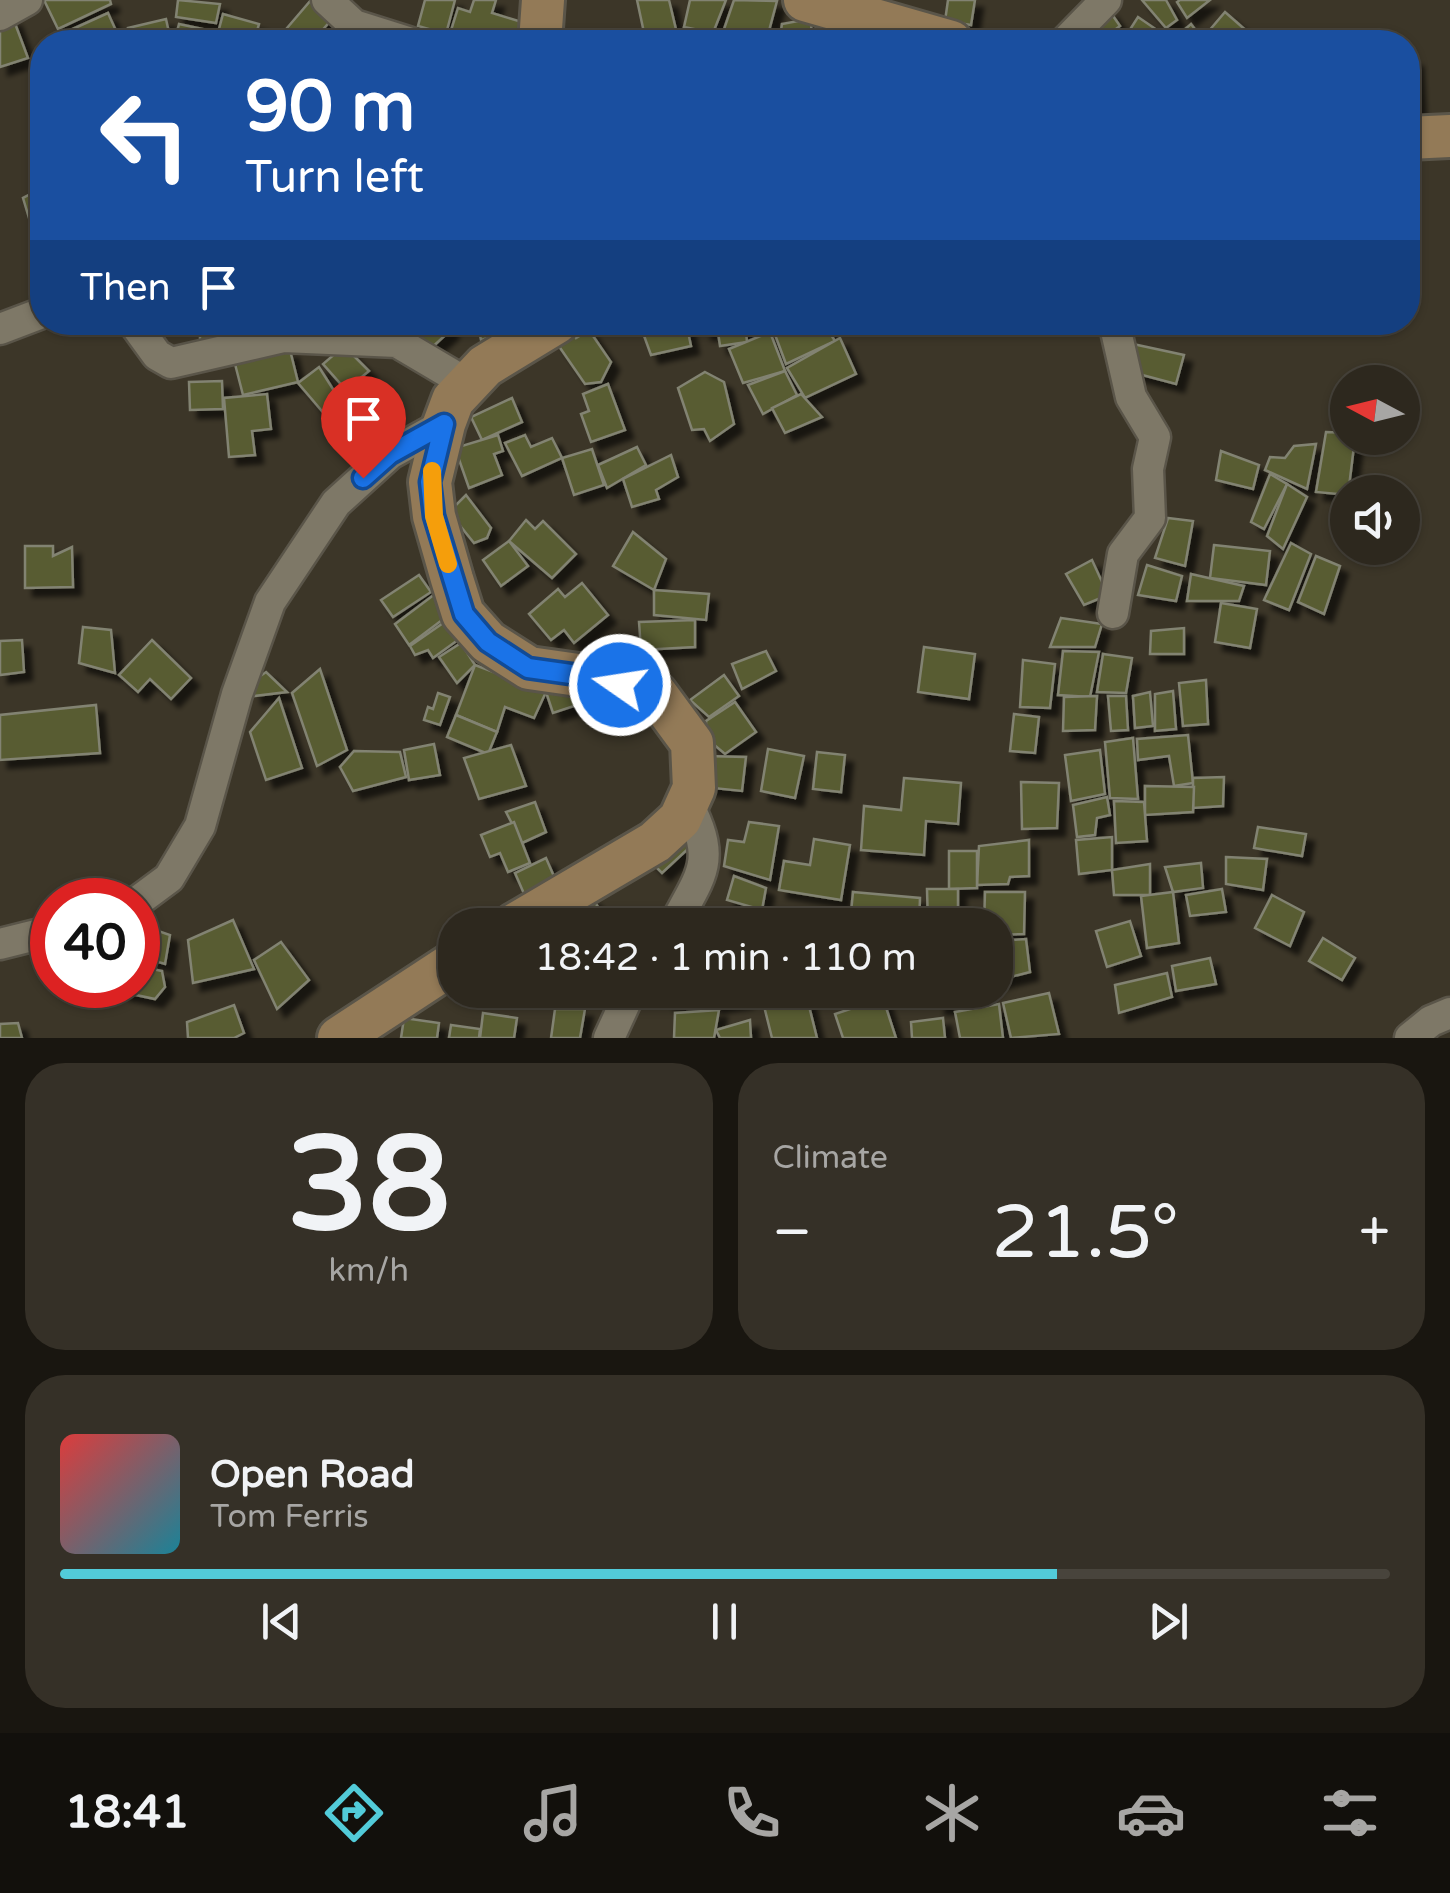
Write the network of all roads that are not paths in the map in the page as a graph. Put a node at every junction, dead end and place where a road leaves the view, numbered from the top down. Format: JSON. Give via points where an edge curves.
{"nodes":[{"id":1,"x":27,"y":0,"type":"edge"},
{"id":2,"x":327,"y":0,"type":"edge"},
{"id":3,"x":543,"y":0,"type":"edge"},
{"id":4,"x":805,"y":0,"type":"edge"},
{"id":5,"x":1106,"y":0,"type":"edge"},
{"id":6,"x":0,"y":15,"type":"edge"},
{"id":7,"x":368,"y":30,"type":"edge"},
{"id":8,"x":541,"y":30,"type":"edge"},
{"id":9,"x":910,"y":30,"type":"edge"},
{"id":10,"x":1077,"y":30,"type":"edge"},
{"id":11,"x":1450,"y":136,"type":"edge"},
{"id":12,"x":1420,"y":137,"type":"edge"},
{"id":13,"x":30,"y":317,"type":"edge"},
{"id":14,"x":0,"y":328,"type":"edge"},
{"id":15,"x":142,"y":335,"type":"edge"},
{"id":16,"x":536,"y":335,"type":"edge"},
{"id":17,"x":1117,"y":335,"type":"edge"},
{"id":18,"x":468,"y":384,"type":"junction"},
{"id":19,"x":444,"y":424,"type":"junction"},
{"id":20,"x":1113,"y":613,"type":"dead end"},
{"id":21,"x":687,"y":802,"type":"junction"},
{"id":22,"x":160,"y":885,"type":"edge"},
{"id":23,"x":543,"y":908,"type":"edge"},
{"id":24,"x":682,"y":908,"type":"edge"},
{"id":25,"x":30,"y":936,"type":"edge"},
{"id":26,"x":0,"y":944,"type":"edge"},
{"id":27,"x":438,"y":973,"type":"edge"},
{"id":28,"x":623,"y":1008,"type":"edge"},
{"id":29,"x":1450,"y":1013,"type":"edge"},
{"id":30,"x":339,"y":1038,"type":"edge"},
{"id":31,"x":609,"y":1038,"type":"edge"},
{"id":32,"x":1410,"y":1038,"type":"edge"}],
"edges":[{"from":1,"to":6,"type":"street"},
{"from":2,"to":7,"type":"street"},
{"from":3,"to":8,"type":"street"},
{"from":4,"to":9,"type":"street"},
{"from":5,"to":10,"type":"street"},
{"from":11,"to":12,"type":"street"},
{"from":13,"to":14,"type":"street"},
{"from":15,"to":18,"type":"street","via":[[171,363],[284,337],[397,342]]},
{"from":16,"to":18,"type":"street"},
{"from":17,"to":20,"type":"street","via":[[1132,396],[1155,444],[1148,469],[1150,518],[1123,554]]},
{"from":18,"to":19,"type":"street"},
{"from":19,"to":21,"type":"street","via":[[430,482],[464,614],[488,642],[528,668],[656,694],[692,743],[694,788]]},
{"from":19,"to":22,"type":"street","via":[[390,454],[336,503],[270,602],[200,826]]},
{"from":21,"to":23,"type":"street","via":[[656,842]]},
{"from":21,"to":24,"type":"street","via":[[702,832],[704,862]]},
{"from":25,"to":26,"type":"street"},
{"from":27,"to":30,"type":"street"},
{"from":28,"to":31,"type":"street"},
{"from":29,"to":32,"type":"street"}]}
